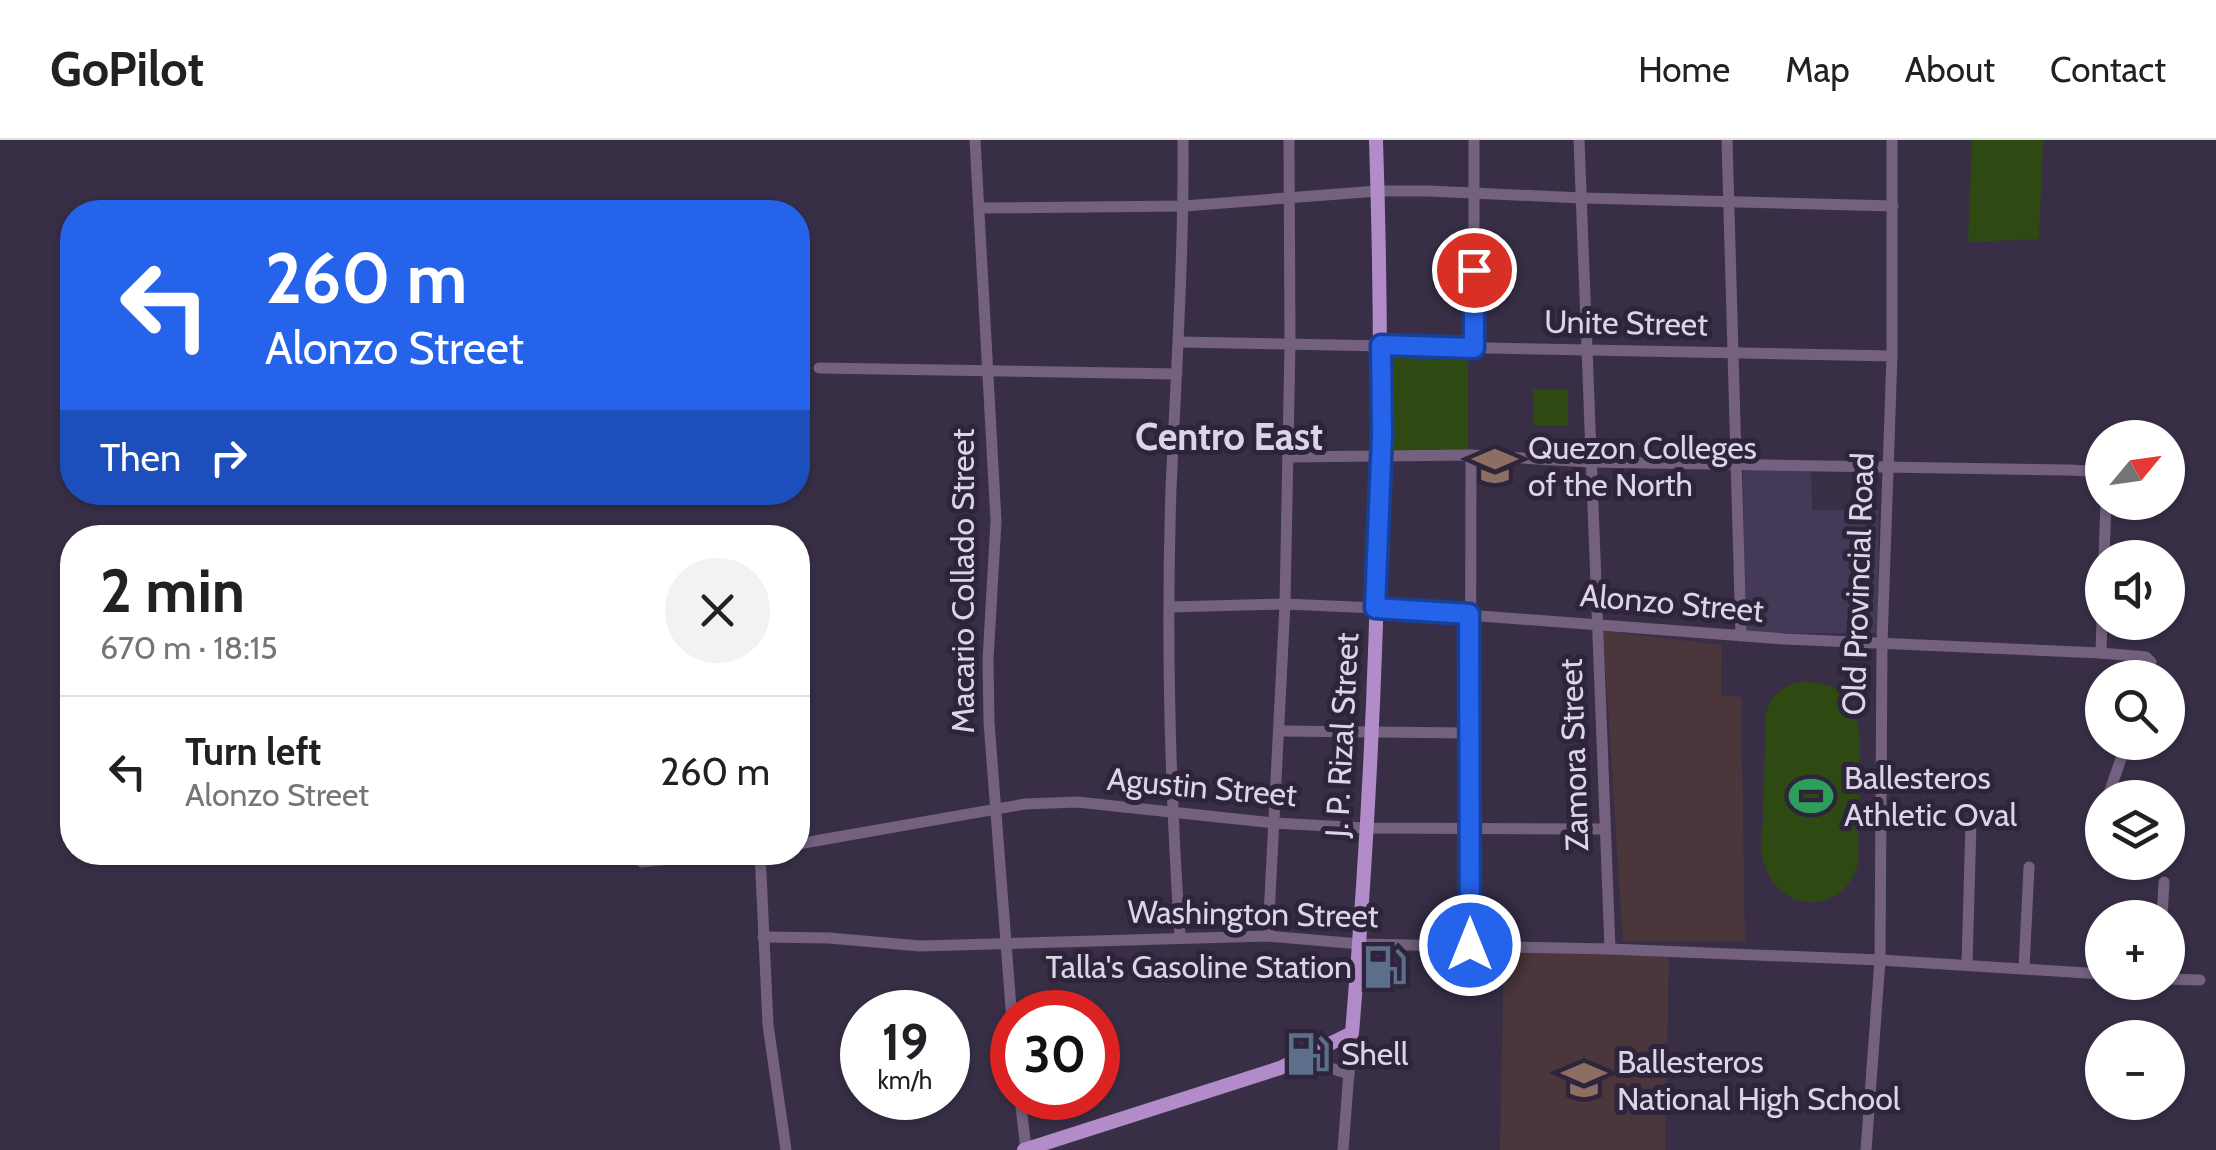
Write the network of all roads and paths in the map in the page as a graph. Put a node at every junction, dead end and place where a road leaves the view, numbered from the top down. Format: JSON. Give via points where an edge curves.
{"nodes":[{"id":1,"x":975,"y":140,"type":"edge"},
{"id":2,"x":1183,"y":140,"type":"edge"},
{"id":3,"x":1288,"y":140,"type":"edge"},
{"id":4,"x":1376,"y":140,"type":"edge"},
{"id":5,"x":1474,"y":140,"type":"edge"},
{"id":6,"x":1580,"y":140,"type":"edge"},
{"id":7,"x":1727,"y":140,"type":"edge"},
{"id":8,"x":1892,"y":140,"type":"edge"},
{"id":9,"x":1378,"y":191,"type":"junction"},
{"id":10,"x":1474,"y":193,"type":"junction"},
{"id":11,"x":1582,"y":198,"type":"junction"},
{"id":12,"x":1288,"y":199,"type":"junction"},
{"id":13,"x":1730,"y":203,"type":"junction"},
{"id":14,"x":1184,"y":206,"type":"junction"},
{"id":15,"x":1894,"y":206,"type":"junction"},
{"id":16,"x":981,"y":208,"type":"junction"},
{"id":17,"x":1179,"y":342,"type":"junction"},
{"id":18,"x":1290,"y":344,"type":"junction"},
{"id":19,"x":1381,"y":345,"type":"junction"},
{"id":20,"x":1474,"y":348,"type":"junction"},
{"id":21,"x":1587,"y":350,"type":"junction"},
{"id":22,"x":1734,"y":352,"type":"junction"},
{"id":23,"x":1892,"y":356,"type":"junction"},
{"id":24,"x":819,"y":368,"type":"dead end"},
{"id":25,"x":987,"y":369,"type":"junction"},
{"id":26,"x":1177,"y":374,"type":"junction"},
{"id":27,"x":1471,"y":455,"type":"junction"},
{"id":28,"x":1288,"y":456,"type":"junction"},
{"id":29,"x":1381,"y":456,"type":"junction"},
{"id":30,"x":1590,"y":462,"type":"junction"},
{"id":31,"x":1738,"y":464,"type":"junction"},
{"id":32,"x":1889,"y":468,"type":"junction"},
{"id":33,"x":2085,"y":470,"type":"edge"},
{"id":34,"x":1286,"y":604,"type":"junction"},
{"id":35,"x":1171,"y":607,"type":"junction"},
{"id":36,"x":1375,"y":608,"type":"junction"},
{"id":37,"x":1469,"y":614,"type":"junction"},
{"id":38,"x":1596,"y":624,"type":"junction"},
{"id":39,"x":1741,"y":636,"type":"junction"},
{"id":40,"x":2102,"y":640,"type":"edge"},
{"id":41,"x":1882,"y":643,"type":"junction"},
{"id":42,"x":2102,"y":653,"type":"junction"},
{"id":43,"x":2149,"y":660,"type":"edge"},
{"id":44,"x":1370,"y":730,"type":"junction"},
{"id":45,"x":1280,"y":731,"type":"junction"},
{"id":46,"x":1470,"y":732,"type":"junction"},
{"id":47,"x":996,"y":811,"type":"junction"},
{"id":48,"x":1172,"y":811,"type":"junction"},
{"id":49,"x":1274,"y":822,"type":"junction"},
{"id":50,"x":1971,"y":822,"type":"dead end"},
{"id":51,"x":1470,"y":826,"type":"junction"},
{"id":52,"x":1365,"y":828,"type":"junction"},
{"id":53,"x":1605,"y":828,"type":"junction"},
{"id":54,"x":810,"y":842,"type":"edge"},
{"id":55,"x":760,"y":865,"type":"edge"},
{"id":56,"x":2029,"y":867,"type":"dead end"},
{"id":57,"x":2164,"y":882,"type":"dead end"},
{"id":58,"x":2163,"y":900,"type":"edge"},
{"id":59,"x":1180,"y":936,"type":"junction"},
{"id":60,"x":1268,"y":936,"type":"junction"},
{"id":61,"x":762,"y":937,"type":"junction"},
{"id":62,"x":1004,"y":942,"type":"junction"},
{"id":63,"x":1360,"y":944,"type":"junction"},
{"id":64,"x":1470,"y":945,"type":"junction"},
{"id":65,"x":1610,"y":949,"type":"junction"},
{"id":66,"x":1880,"y":960,"type":"junction"},
{"id":67,"x":1968,"y":964,"type":"junction"},
{"id":68,"x":2024,"y":968,"type":"junction"},
{"id":69,"x":2085,"y":973,"type":"edge"},
{"id":70,"x":2185,"y":979,"type":"edge"},
{"id":71,"x":2200,"y":980,"type":"dead end"},
{"id":72,"x":1009,"y":990,"type":"edge"},
{"id":73,"x":1352,"y":1033,"type":"junction"},
{"id":74,"x":1302,"y":1059,"type":"junction"},
{"id":75,"x":1349,"y":1074,"type":"junction"},
{"id":76,"x":1022,"y":1120,"type":"edge"},
{"id":77,"x":786,"y":1150,"type":"edge"},
{"id":78,"x":1025,"y":1150,"type":"edge"},
{"id":79,"x":1343,"y":1150,"type":"edge"},
{"id":80,"x":1866,"y":1150,"type":"edge"}],
"edges":[{"from":1,"to":16,"type":"street","name":"Macario Collado Street"},
{"from":2,"to":14,"type":"street"},
{"from":3,"to":12,"type":"street"},
{"from":4,"to":9,"type":"main road","name":"J. P. Rizal Street"},
{"from":5,"to":10,"type":"street"},
{"from":6,"to":11,"type":"street","name":"Zamora Street"},
{"from":7,"to":13,"type":"street"},
{"from":8,"to":15,"type":"street","name":"Old Provincial Road"},
{"from":9,"to":10,"type":"street"},
{"from":9,"to":12,"type":"street"},
{"from":9,"to":19,"type":"main road","name":"J. P. Rizal Street"},
{"from":10,"to":11,"type":"street"},
{"from":10,"to":20,"type":"street"},
{"from":11,"to":13,"type":"street"},
{"from":11,"to":21,"type":"street","name":"Zamora Street"},
{"from":12,"to":14,"type":"street"},
{"from":12,"to":18,"type":"street"},
{"from":13,"to":15,"type":"street"},
{"from":13,"to":22,"type":"street"},
{"from":14,"to":16,"type":"street"},
{"from":14,"to":17,"type":"street"},
{"from":15,"to":23,"type":"street","name":"Old Provincial Road"},
{"from":16,"to":25,"type":"street","name":"Macario Collado Street"},
{"from":17,"to":18,"type":"street","name":"Unite Street"},
{"from":17,"to":26,"type":"street"},
{"from":18,"to":19,"type":"street","name":"Unite Street"},
{"from":18,"to":28,"type":"street"},
{"from":19,"to":20,"type":"street","name":"Unite Street"},
{"from":19,"to":29,"type":"main road","name":"J. P. Rizal Street"},
{"from":20,"to":21,"type":"street","name":"Unite Street"},
{"from":21,"to":22,"type":"street","name":"Unite Street"},
{"from":21,"to":30,"type":"street","name":"Zamora Street"},
{"from":22,"to":23,"type":"street","name":"Unite Street"},
{"from":22,"to":31,"type":"street"},
{"from":23,"to":32,"type":"street","name":"Old Provincial Road"},
{"from":24,"to":25,"type":"street"},
{"from":25,"to":26,"type":"street"},
{"from":25,"to":47,"type":"street","name":"Macario Collado Street","via":[[996,521],[988,695]]},
{"from":26,"to":35,"type":"street"},
{"from":27,"to":29,"type":"street"},
{"from":27,"to":30,"type":"street"},
{"from":27,"to":37,"type":"street"},
{"from":28,"to":29,"type":"street"},
{"from":28,"to":34,"type":"street"},
{"from":29,"to":36,"type":"main road","name":"J. P. Rizal Street"},
{"from":30,"to":31,"type":"street"},
{"from":30,"to":38,"type":"street","name":"Zamora Street"},
{"from":31,"to":32,"type":"street"},
{"from":31,"to":39,"type":"street"},
{"from":32,"to":33,"type":"street"},
{"from":32,"to":41,"type":"street","name":"Old Provincial Road"},
{"from":34,"to":35,"type":"street","name":"Alonzo Street"},
{"from":34,"to":36,"type":"street","name":"Alonzo Street"},
{"from":34,"to":45,"type":"street"},
{"from":35,"to":48,"type":"street"},
{"from":36,"to":37,"type":"street","name":"Alonzo Street"},
{"from":36,"to":44,"type":"main road","name":"J. P. Rizal Street"},
{"from":37,"to":38,"type":"street","name":"Alonzo Street"},
{"from":37,"to":46,"type":"street"},
{"from":38,"to":39,"type":"street","name":"Alonzo Street"},
{"from":38,"to":53,"type":"street","name":"Zamora Street"},
{"from":39,"to":41,"type":"street","name":"Alonzo Street"},
{"from":40,"to":42,"type":"street"},
{"from":41,"to":42,"type":"street","name":"Alonzo Street"},
{"from":41,"to":66,"type":"street","name":"Old Provincial Road"},
{"from":42,"to":43,"type":"street","name":"Alonzo Street"},
{"from":44,"to":45,"type":"street"},
{"from":44,"to":46,"type":"street"},
{"from":44,"to":52,"type":"main road","name":"J. P. Rizal Street"},
{"from":45,"to":49,"type":"street"},
{"from":46,"to":51,"type":"street"},
{"from":47,"to":48,"type":"street","name":"Agustin Street","via":[[1077,802]]},
{"from":47,"to":54,"type":"street","name":"Agustin Street"},
{"from":47,"to":62,"type":"street","name":"Macario Collado Street"},
{"from":48,"to":49,"type":"street","name":"Agustin Street"},
{"from":48,"to":59,"type":"street"},
{"from":49,"to":52,"type":"street","name":"Agustin Street"},
{"from":49,"to":60,"type":"street"},
{"from":50,"to":67,"type":"street"},
{"from":51,"to":52,"type":"street","name":"Agustin Street"},
{"from":51,"to":53,"type":"street","name":"Agustin Street"},
{"from":51,"to":64,"type":"street"},
{"from":52,"to":63,"type":"main road","name":"J. P. Rizal Street"},
{"from":53,"to":65,"type":"street","name":"Zamora Street"},
{"from":55,"to":61,"type":"street"},
{"from":56,"to":68,"type":"street"},
{"from":57,"to":58,"type":"street"},
{"from":59,"to":60,"type":"street","name":"Washington Street"},
{"from":59,"to":62,"type":"street","name":"Washington Street"},
{"from":60,"to":63,"type":"street","name":"Washington Street"},
{"from":61,"to":62,"type":"street","name":"Washington Street","via":[[920,946]]},
{"from":61,"to":77,"type":"street"},
{"from":62,"to":72,"type":"street","name":"Macario Collado Street"},
{"from":63,"to":64,"type":"street","name":"Washington Street"},
{"from":63,"to":73,"type":"main road","name":"J. P. Rizal Street"},
{"from":64,"to":65,"type":"street","name":"Washington Street"},
{"from":65,"to":66,"type":"street","name":"Washington Street"},
{"from":66,"to":67,"type":"street","name":"Washington Street"},
{"from":66,"to":80,"type":"street","name":"Old Provincial Road"},
{"from":67,"to":68,"type":"street","name":"Washington Street"},
{"from":68,"to":69,"type":"street","name":"Washington Street"},
{"from":70,"to":71,"type":"street"},
{"from":73,"to":74,"type":"main road"},
{"from":73,"to":75,"type":"street"},
{"from":74,"to":75,"type":"street"},
{"from":74,"to":78,"type":"main road"},
{"from":75,"to":79,"type":"street"},
{"from":76,"to":78,"type":"street"}]}
